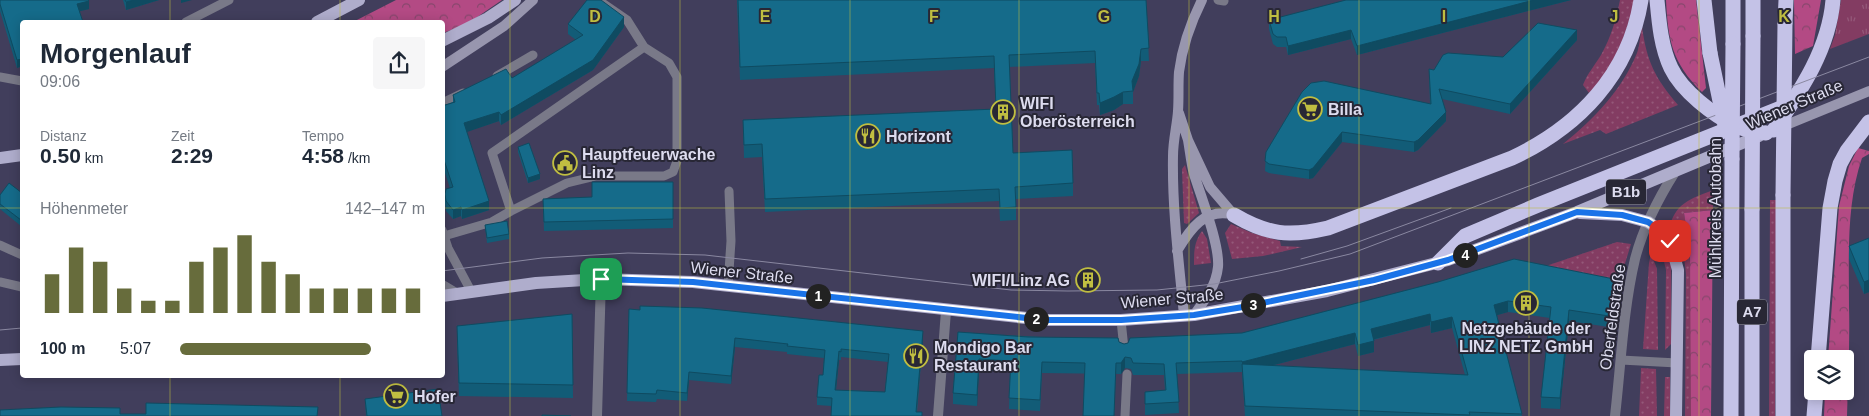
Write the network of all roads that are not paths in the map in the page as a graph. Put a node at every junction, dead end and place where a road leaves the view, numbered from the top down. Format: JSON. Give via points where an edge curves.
{"nodes":[{"id":1,"x":229,"y":0,"type":"edge"},
{"id":2,"x":359,"y":0,"type":"edge"},
{"id":3,"x":515,"y":0,"type":"edge"},
{"id":4,"x":533,"y":0,"type":"edge"},
{"id":5,"x":598,"y":0,"type":"edge"},
{"id":6,"x":1202,"y":0,"type":"edge"},
{"id":7,"x":1641,"y":0,"type":"edge"},
{"id":8,"x":1657,"y":0,"type":"edge"},
{"id":9,"x":1704,"y":0,"type":"edge"},
{"id":10,"x":1733,"y":0,"type":"edge"},
{"id":11,"x":1753,"y":0,"type":"edge"},
{"id":12,"x":1786,"y":0,"type":"edge"},
{"id":13,"x":1833,"y":0,"type":"edge"},
{"id":14,"x":190,"y":20,"type":"edge"},
{"id":15,"x":322,"y":20,"type":"edge"},
{"id":16,"x":445,"y":40,"type":"edge"},
{"id":17,"x":644,"y":47,"type":"junction"},
{"id":18,"x":533,"y":55,"type":"dead end"},
{"id":19,"x":445,"y":65,"type":"edge"},
{"id":20,"x":0,"y":77,"type":"edge"},
{"id":21,"x":20,"y":81,"type":"edge"},
{"id":22,"x":486,"y":82,"type":"edge"},
{"id":23,"x":469,"y":90,"type":"edge"},
{"id":24,"x":1869,"y":91,"type":"edge"},
{"id":25,"x":1796,"y":97,"type":"junction"},
{"id":26,"x":445,"y":102,"type":"edge"},
{"id":27,"x":1178,"y":111,"type":"junction"},
{"id":28,"x":1869,"y":122,"type":"edge"},
{"id":29,"x":1736,"y":126,"type":"junction"},
{"id":30,"x":1770,"y":132,"type":"junction"},
{"id":31,"x":1188,"y":140,"type":"junction"},
{"id":32,"x":20,"y":155,"type":"edge"},
{"id":33,"x":0,"y":158,"type":"edge"},
{"id":34,"x":1732,"y":159,"type":"junction"},
{"id":35,"x":1675,"y":172,"type":"junction"},
{"id":36,"x":729,"y":191,"type":"dead end"},
{"id":37,"x":511,"y":211,"type":"junction"},
{"id":38,"x":1577,"y":212,"type":"junction"},
{"id":39,"x":1234,"y":215,"type":"junction"},
{"id":40,"x":1207,"y":218,"type":"junction"},
{"id":41,"x":1648,"y":222,"type":"junction"},
{"id":42,"x":445,"y":233,"type":"edge"},
{"id":43,"x":445,"y":239,"type":"edge"},
{"id":44,"x":0,"y":245,"type":"edge"},
{"id":45,"x":1177,"y":251,"type":"junction"},
{"id":46,"x":20,"y":254,"type":"edge"},
{"id":47,"x":1438,"y":263,"type":"junction"},
{"id":48,"x":601,"y":279,"type":"junction"},
{"id":49,"x":0,"y":282,"type":"edge"},
{"id":50,"x":445,"y":286,"type":"edge"},
{"id":51,"x":728,"y":286,"type":"junction"},
{"id":52,"x":20,"y":287,"type":"edge"},
{"id":53,"x":471,"y":291,"type":"junction"},
{"id":54,"x":457,"y":293,"type":"junction"},
{"id":55,"x":445,"y":295,"type":"edge"},
{"id":56,"x":946,"y":311,"type":"junction"},
{"id":57,"x":1189,"y":315,"type":"junction"},
{"id":58,"x":1121,"y":320,"type":"junction"},
{"id":59,"x":1124,"y":349,"type":"edge"},
{"id":60,"x":1819,"y":350,"type":"edge"},
{"id":61,"x":1622,"y":358,"type":"junction"},
{"id":62,"x":20,"y":359,"type":"edge"},
{"id":63,"x":0,"y":360,"type":"edge"},
{"id":64,"x":1677,"y":363,"type":"junction"},
{"id":65,"x":1127,"y":374,"type":"dead end"},
{"id":66,"x":1815,"y":400,"type":"edge"},
{"id":67,"x":597,"y":416,"type":"edge"},
{"id":68,"x":938,"y":416,"type":"edge"},
{"id":69,"x":1126,"y":416,"type":"edge"},
{"id":70,"x":1615,"y":416,"type":"edge"},
{"id":71,"x":1676,"y":416,"type":"edge"},
{"id":72,"x":1731,"y":416,"type":"edge"},
{"id":73,"x":1752,"y":416,"type":"edge"},
{"id":74,"x":1783,"y":416,"type":"edge"},
{"id":75,"x":1814,"y":416,"type":"edge"}],
"edges":[{"from":1,"to":14,"type":"lane"},
{"from":2,"to":15,"type":"main road"},
{"from":3,"to":16,"type":"main road"},
{"from":4,"to":19,"type":"main road","via":[[504,26]]},
{"from":5,"to":17,"type":"lane","via":[[627,20]]},
{"from":6,"to":27,"type":"main road","via":[[1184,50]]},
{"from":7,"to":39,"type":"highway","via":[[1630,41],[1609,79],[1578,116],[1538,146],[1328,228],[1304,234],[1265,230]]},
{"from":8,"to":29,"type":"highway","via":[[1664,48],[1679,81],[1691,94]]},
{"from":9,"to":34,"type":"highway","bridge":true,"via":[[1710,53]]},
{"from":10,"to":34,"type":"highway","name":"Mühlkreis Autobahn","number":"A7","bridge":true},
{"from":11,"to":73,"type":"highway","number":"A7","bridge":true},
{"from":12,"to":74,"type":"highway","bridge":true},
{"from":13,"to":25,"type":"highway","via":[[1823,47]]},
{"from":17,"to":37,"type":"lane","via":[[492,153]]},
{"from":17,"to":37,"type":"lane","via":[[669,63],[677,77],[677,160],[673,172],[664,176],[596,176],[566,183]]},
{"from":18,"to":22,"type":"lane"},
{"from":20,"to":21,"type":"lane"},
{"from":23,"to":26,"type":"lane"},
{"from":24,"to":30,"type":"main road","name":"Wiener Straße"},
{"from":25,"to":29,"type":"highway","via":[[1786,106]]},
{"from":25,"to":30,"type":"highway"},
{"from":27,"to":31,"type":"main road"},
{"from":27,"to":45,"type":"main road","via":[[1172,157]]},
{"from":28,"to":60,"type":"highway","via":[[1847,151],[1835,181]]},
{"from":29,"to":30,"type":"highway"},
{"from":29,"to":47,"type":"highway","via":[[1465,236]]},
{"from":30,"to":35,"type":"main road","name":"Wiener Straße","number":"B1b"},
{"from":31,"to":39,"type":"main road","via":[[1210,187]]},
{"from":31,"to":40,"type":"main road"},
{"from":32,"to":33,"type":"main road"},
{"from":34,"to":72,"type":"highway","name":"Mühlkreis Autobahn","number":"A7"},
{"from":35,"to":38,"type":"main road","name":"Wiener Straße","number":"B1b"},
{"from":35,"to":41,"type":"street","name":"Oberfeldstraße"},
{"from":36,"to":51,"type":"lane","via":[[731,241]]},
{"from":37,"to":42,"type":"lane","via":[[492,222]]},
{"from":38,"to":41,"type":"main road","via":[[1622,215]]},
{"from":38,"to":47,"type":"main road","name":"Wiener Straße","number":"B1b"},
{"from":39,"to":40,"type":"main road","via":[[1226,213]]},
{"from":40,"to":45,"type":"main road","via":[[1197,222]]},
{"from":40,"to":57,"type":"main road","via":[[1216,246],[1218,266],[1208,296]]},
{"from":41,"to":61,"type":"street","name":"Oberfeldstraße","via":[[1628,290]]},
{"from":41,"to":64,"type":"main road","via":[[1666,234],[1675,253],[1678,270]]},
{"from":43,"to":53,"type":"lane"},
{"from":44,"to":46,"type":"lane"},
{"from":45,"to":57,"type":"main road"},
{"from":47,"to":57,"type":"main road","name":"Wiener Straße","number":"B1b","via":[[1327,291]]},
{"from":48,"to":51,"type":"main road","name":"Wiener Straße","number":"B1b"},
{"from":48,"to":53,"type":"main road","name":"Wiener Straße","number":"B1b"},
{"from":48,"to":67,"type":"street"},
{"from":49,"to":52,"type":"lane"},
{"from":50,"to":54,"type":"lane"},
{"from":51,"to":56,"type":"main road","name":"Wiener Straße","number":"B1b"},
{"from":53,"to":54,"type":"main road","name":"Wiener Straße","number":"B1b"},
{"from":54,"to":55,"type":"main road","name":"Wiener Straße","number":"B1b"},
{"from":56,"to":58,"type":"main road","name":"Wiener Straße","number":"B1b","via":[[1045,320]]},
{"from":56,"to":68,"type":"street"},
{"from":57,"to":58,"type":"main road","name":"Wiener Straße","number":"B1b"},
{"from":58,"to":59,"type":"lane"},
{"from":61,"to":64,"type":"lane"},
{"from":61,"to":70,"type":"street","name":"Oberfeldstraße"},
{"from":62,"to":63,"type":"main road"},
{"from":64,"to":71,"type":"main road"},
{"from":65,"to":69,"type":"lane"},
{"from":66,"to":75,"type":"highway"}]}
